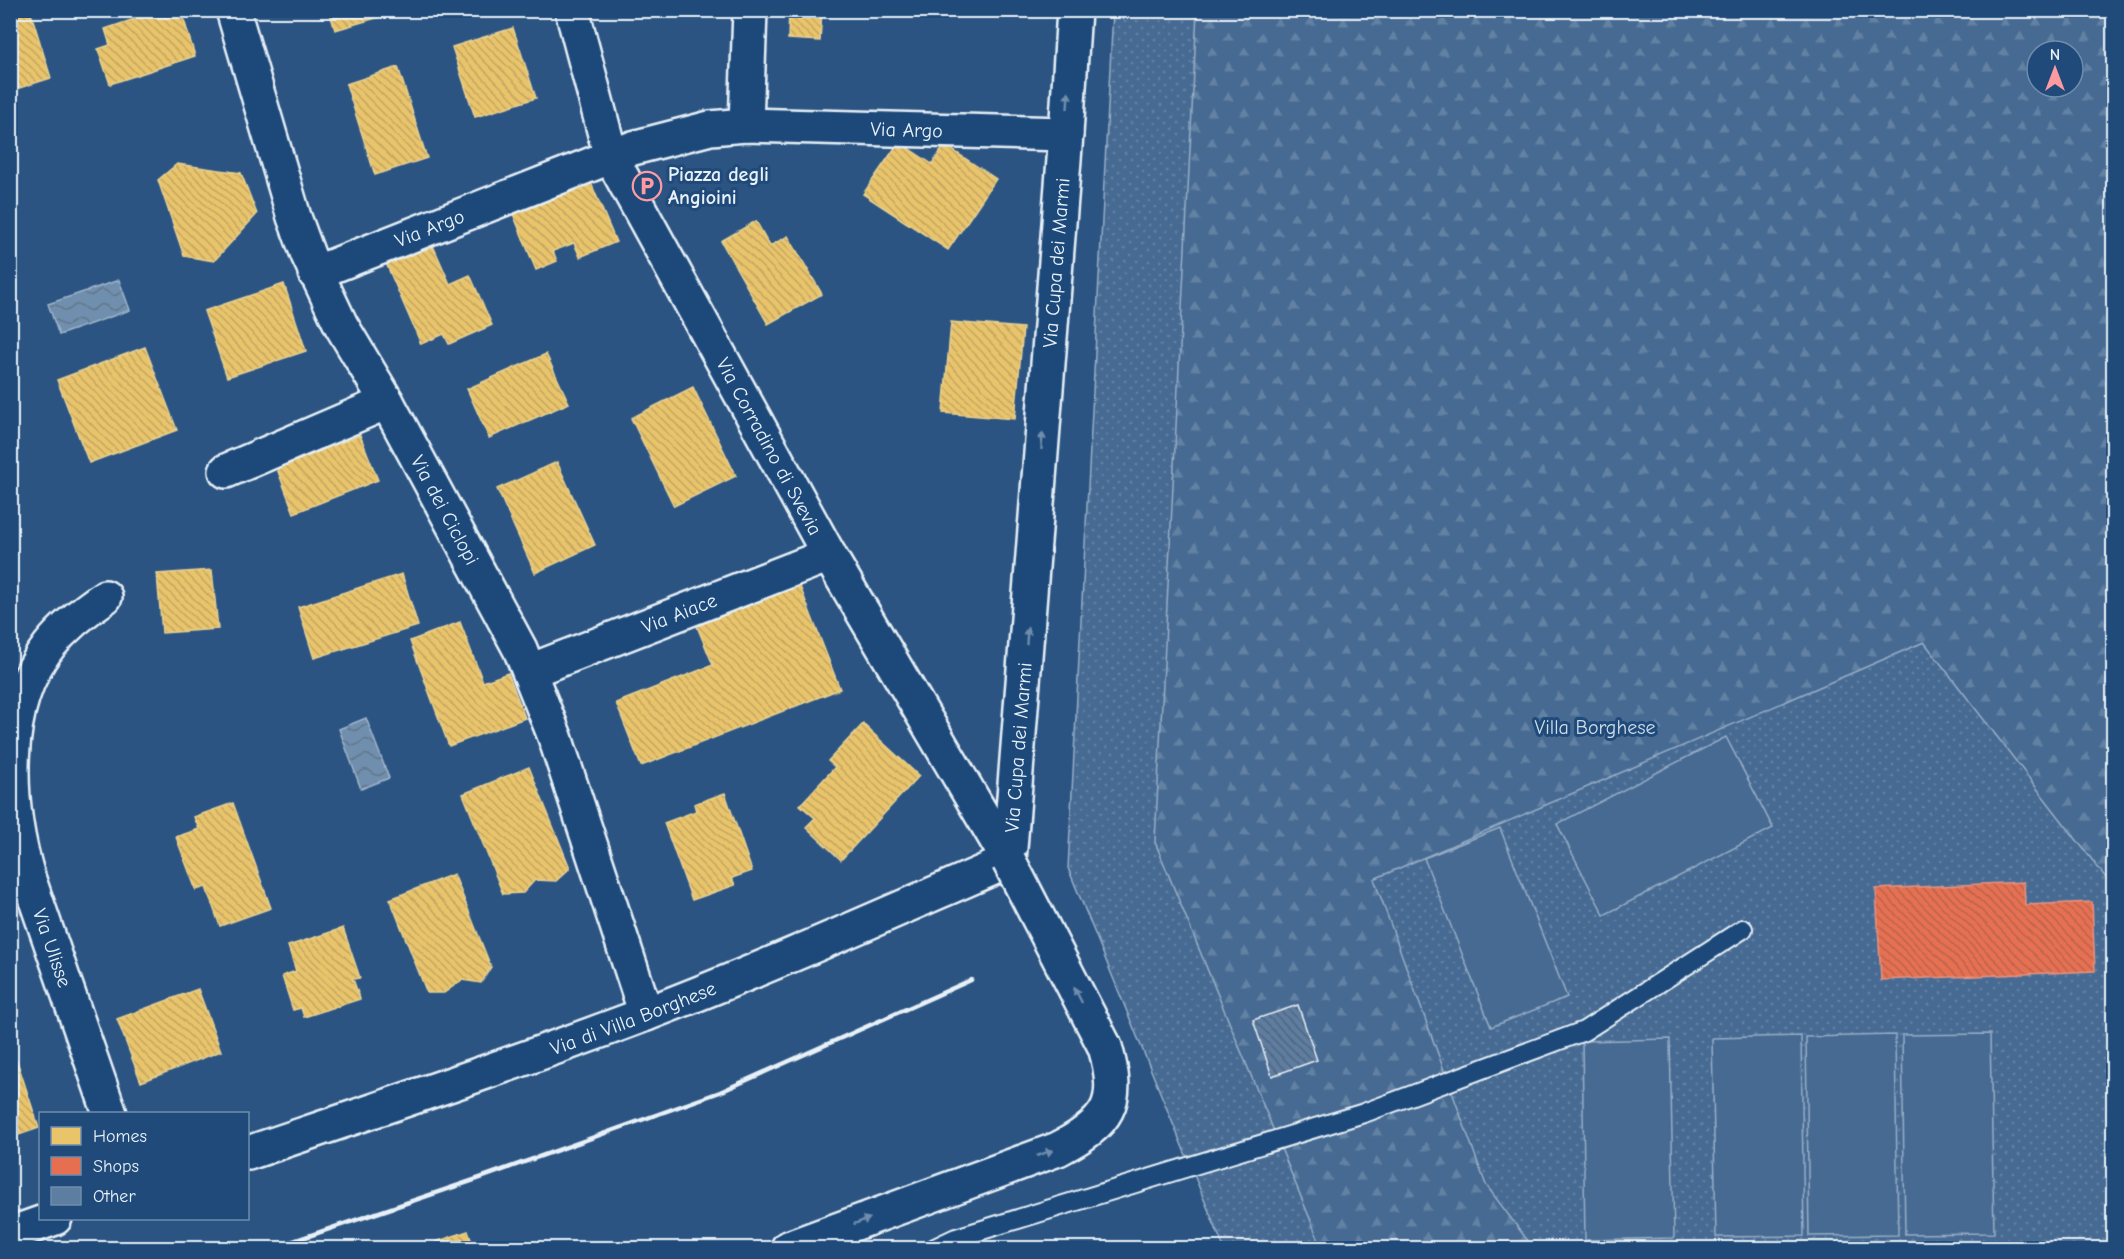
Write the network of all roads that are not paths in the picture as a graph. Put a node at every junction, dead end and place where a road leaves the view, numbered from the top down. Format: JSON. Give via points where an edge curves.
{"nodes":[{"id":1,"x":233,"y":10,"type":"edge"},
{"id":2,"x":572,"y":10,"type":"edge"},
{"id":3,"x":750,"y":10,"type":"edge"},
{"id":4,"x":1074,"y":10,"type":"edge"},
{"id":5,"x":746,"y":125,"type":"junction"},
{"id":6,"x":1066,"y":134,"type":"junction"},
{"id":7,"x":611,"y":157,"type":"junction"},
{"id":8,"x":315,"y":273,"type":"junction"},
{"id":9,"x":387,"y":402,"type":"junction"},
{"id":10,"x":226,"y":471,"type":"dead end"},
{"id":11,"x":829,"y":555,"type":"junction"},
{"id":12,"x":105,"y":597,"type":"dead end"},
{"id":13,"x":530,"y":671,"type":"junction"},
{"id":14,"x":1009,"y":861,"type":"junction"},
{"id":15,"x":1743,"y":929,"type":"dead end"},
{"id":16,"x":646,"y":1014,"type":"junction"},
{"id":17,"x":110,"y":1112,"type":"edge"},
{"id":18,"x":249,"y":1153,"type":"edge"},
{"id":19,"x":49,"y":1220,"type":"edge"},
{"id":20,"x":10,"y":1234,"type":"edge"},
{"id":21,"x":788,"y":1248,"type":"edge"},
{"id":22,"x":935,"y":1248,"type":"edge"}],
"edges":[{"from":1,"to":8,"type":"street","name":"Via dei Ciclopi","via":[[294,217]]},
{"from":2,"to":7,"type":"street","name":"Via Corradino di Svevia"},
{"from":3,"to":5,"type":"street"},
{"from":6,"to":4,"type":"street","name":"Via Cupa dei Marmi","one_way":true},
{"from":5,"to":6,"type":"street","name":"Via Argo"},
{"from":5,"to":7,"type":"street","via":[[680,135]]},
{"from":14,"to":6,"type":"street","name":"Via Cupa dei Marmi","one_way":true},
{"from":7,"to":8,"type":"street","name":"Via Argo"},
{"from":7,"to":11,"type":"street","name":"Via Corradino di Svevia"},
{"from":8,"to":9,"type":"street","name":"Via dei Ciclopi"},
{"from":9,"to":10,"type":"street"},
{"from":9,"to":13,"type":"street","name":"Via dei Ciclopi"},
{"from":11,"to":13,"type":"street","name":"Via Aiace"},
{"from":11,"to":14,"type":"street","name":"Via Corradino di Svevia"},
{"from":12,"to":17,"type":"street","name":"Via Ulisse","via":[[72,621],[48,646],[34,669],[17,723],[12,778],[17,837],[28,877]]},
{"from":13,"to":16,"type":"street","name":"Via dei Ciclopi"},
{"from":14,"to":16,"type":"street","name":"Via di Villa Borghese"},
{"from":21,"to":14,"type":"street","name":"Via Cupa dei Marmi","one_way":true,"bridge":true,"via":[[1058,1149],[1100,1121],[1113,1092],[1105,1047]]},
{"from":15,"to":22,"type":"lane","via":[[1584,1031],[1364,1113],[956,1238]]},
{"from":16,"to":18,"type":"street","name":"Via di Villa Borghese"},
{"from":19,"to":20,"type":"street"}]}
